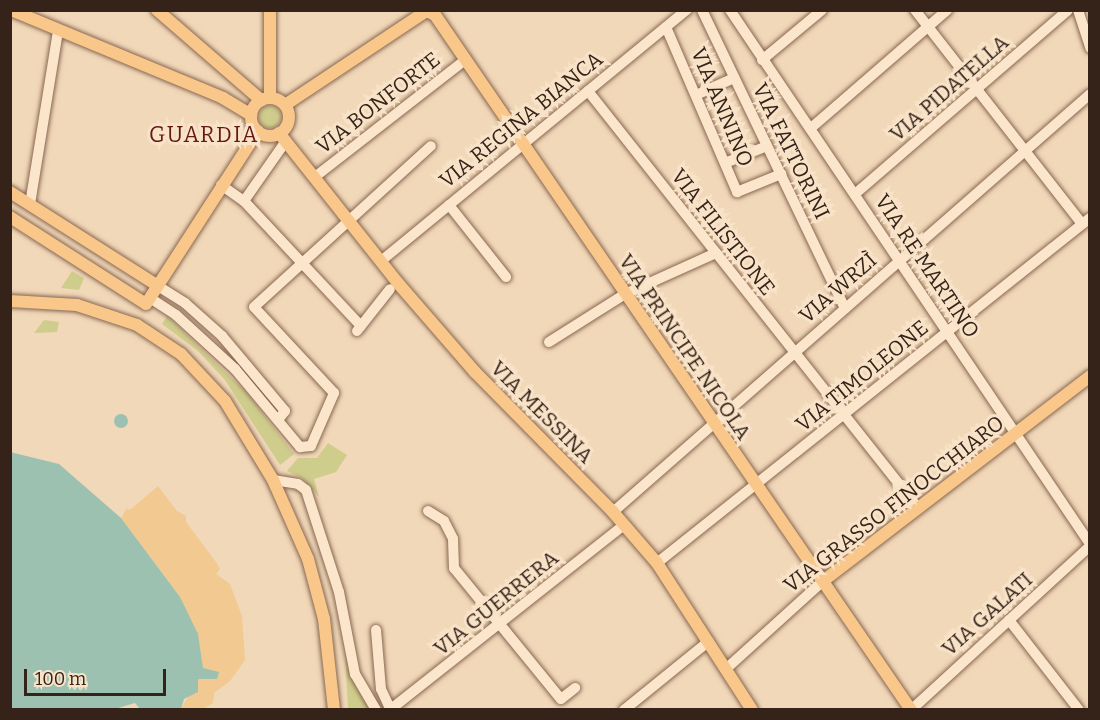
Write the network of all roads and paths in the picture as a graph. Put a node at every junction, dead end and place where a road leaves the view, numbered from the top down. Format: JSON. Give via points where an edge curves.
{"nodes":[{"id":1,"x":11,"y":10,"type":"edge"},
{"id":2,"x":270,"y":10,"type":"edge"},
{"id":3,"x":687,"y":10,"type":"edge"},
{"id":4,"x":702,"y":10,"type":"edge"},
{"id":5,"x":729,"y":10,"type":"edge"},
{"id":6,"x":822,"y":10,"type":"edge"},
{"id":7,"x":915,"y":10,"type":"edge"},
{"id":8,"x":947,"y":10,"type":"edge"},
{"id":9,"x":1068,"y":10,"type":"edge"},
{"id":10,"x":1078,"y":10,"type":"edge"},
{"id":11,"x":426,"y":11,"type":"edge"},
{"id":12,"x":162,"y":12,"type":"edge"},
{"id":13,"x":666,"y":27,"type":"junction"},
{"id":14,"x":928,"y":27,"type":"junction"},
{"id":15,"x":58,"y":30,"type":"junction"},
{"id":16,"x":1089,"y":48,"type":"edge"},
{"id":17,"x":465,"y":60,"type":"junction"},
{"id":18,"x":762,"y":60,"type":"junction"},
{"id":19,"x":735,"y":78,"type":"junction"},
{"id":20,"x":977,"y":89,"type":"junction"},
{"id":21,"x":588,"y":91,"type":"junction"},
{"id":22,"x":1089,"y":94,"type":"edge"},
{"id":23,"x":696,"y":95,"type":"junction"},
{"id":24,"x":266,"y":99,"type":"junction"},
{"id":25,"x":285,"y":105,"type":"junction"},
{"id":26,"x":251,"y":115,"type":"junction"},
{"id":27,"x":811,"y":128,"type":"junction"},
{"id":28,"x":258,"y":131,"type":"junction"},
{"id":29,"x":286,"y":141,"type":"junction"},
{"id":30,"x":523,"y":142,"type":"junction"},
{"id":31,"x":431,"y":146,"type":"dead end"},
{"id":32,"x":767,"y":146,"type":"junction"},
{"id":33,"x":1026,"y":149,"type":"junction"},
{"id":34,"x":725,"y":163,"type":"junction"},
{"id":35,"x":781,"y":174,"type":"junction"},
{"id":36,"x":316,"y":176,"type":"junction"},
{"id":37,"x":219,"y":188,"type":"junction"},
{"id":38,"x":10,"y":192,"type":"edge"},
{"id":39,"x":855,"y":194,"type":"junction"},
{"id":40,"x":246,"y":203,"type":"junction"},
{"id":41,"x":32,"y":205,"type":"junction"},
{"id":42,"x":448,"y":205,"type":"junction"},
{"id":43,"x":10,"y":217,"type":"edge"},
{"id":44,"x":350,"y":218,"type":"junction"},
{"id":45,"x":1086,"y":221,"type":"edge"},
{"id":46,"x":22,"y":225,"type":"junction"},
{"id":47,"x":716,"y":254,"type":"junction"},
{"id":48,"x":899,"y":260,"type":"junction"},
{"id":49,"x":381,"y":261,"type":"junction"},
{"id":50,"x":303,"y":262,"type":"junction"},
{"id":51,"x":506,"y":277,"type":"dead end"},
{"id":52,"x":158,"y":286,"type":"junction"},
{"id":53,"x":390,"y":289,"type":"dead end"},
{"id":54,"x":624,"y":294,"type":"junction"},
{"id":55,"x":10,"y":301,"type":"edge"},
{"id":56,"x":148,"y":301,"type":"junction"},
{"id":57,"x":845,"y":308,"type":"junction"},
{"id":58,"x":946,"y":332,"type":"junction"},
{"id":59,"x":549,"y":342,"type":"dead end"},
{"id":60,"x":793,"y":354,"type":"junction"},
{"id":61,"x":1089,"y":376,"type":"edge"},
{"id":62,"x":843,"y":416,"type":"junction"},
{"id":63,"x":278,"y":420,"type":"junction"},
{"id":64,"x":712,"y":423,"type":"junction"},
{"id":65,"x":1016,"y":433,"type":"junction"},
{"id":66,"x":273,"y":480,"type":"junction"},
{"id":67,"x":757,"y":485,"type":"junction"},
{"id":68,"x":918,"y":508,"type":"junction"},
{"id":69,"x":428,"y":511,"type":"dead end"},
{"id":70,"x":613,"y":512,"type":"junction"},
{"id":71,"x":624,"y":525,"type":"junction"},
{"id":72,"x":1089,"y":545,"type":"edge"},
{"id":73,"x":657,"y":563,"type":"junction"},
{"id":74,"x":823,"y":581,"type":"junction"},
{"id":75,"x":1009,"y":620,"type":"junction"},
{"id":76,"x":500,"y":624,"type":"junction"},
{"id":77,"x":376,"y":630,"type":"dead end"},
{"id":78,"x":710,"y":641,"type":"junction"},
{"id":79,"x":347,"y":642,"type":"junction"},
{"id":80,"x":328,"y":646,"type":"junction"},
{"id":81,"x":727,"y":668,"type":"junction"},
{"id":82,"x":574,"y":688,"type":"dead end"},
{"id":83,"x":391,"y":709,"type":"edge"},
{"id":84,"x":334,"y":710,"type":"edge"},
{"id":85,"x":376,"y":710,"type":"edge"},
{"id":86,"x":624,"y":710,"type":"edge"},
{"id":87,"x":752,"y":710,"type":"edge"},
{"id":88,"x":911,"y":710,"type":"edge"},
{"id":89,"x":1079,"y":710,"type":"edge"}],
"edges":[{"from":1,"to":15,"type":"main road"},
{"from":2,"to":24,"type":"main road"},
{"from":3,"to":13,"type":"street","name":"VIA REGINA BIANCA"},
{"from":4,"to":19,"type":"street","name":"VIA FATTORINI"},
{"from":5,"to":18,"type":"street","name":"VIA RE MARTINO"},
{"from":6,"to":18,"type":"street"},
{"from":7,"to":14,"type":"street"},
{"from":8,"to":14,"type":"street"},
{"from":9,"to":20,"type":"street","name":"VIA PIDATELLA"},
{"from":10,"to":16,"type":"street"},
{"from":11,"to":17,"type":"main road","name":"VIA PRINCIPE NICOLA","via":[[435,15]]},
{"from":11,"to":25,"type":"main road"},
{"from":12,"to":24,"type":"main road","via":[[237,79]]},
{"from":13,"to":21,"type":"street","name":"VIA REGINA BIANCA"},
{"from":13,"to":23,"type":"street","name":"VIA ANNINO"},
{"from":14,"to":20,"type":"street"},
{"from":14,"to":27,"type":"street"},
{"from":15,"to":26,"type":"main road","via":[[223,99]]},
{"from":15,"to":41,"type":"street"},
{"from":17,"to":30,"type":"main road","name":"VIA PRINCIPE NICOLA"},
{"from":17,"to":36,"type":"street","name":"VIA BONFORTE"},
{"from":18,"to":27,"type":"street","name":"VIA RE MARTINO"},
{"from":19,"to":23,"type":"street"},
{"from":19,"to":32,"type":"street","name":"VIA FATTORINI"},
{"from":20,"to":33,"type":"street"},
{"from":20,"to":39,"type":"street","name":"VIA PIDATELLA"},
{"from":21,"to":30,"type":"street","name":"VIA REGINA BIANCA"},
{"from":21,"to":47,"type":"street","name":"VIA FILISTIONE"},
{"from":22,"to":33,"type":"street","name":"VIA WRZÌ"},
{"from":23,"to":34,"type":"street","name":"VIA ANNINO"},
{"from":24,"to":25,"type":"main road"},
{"from":24,"to":26,"type":"main road"},
{"from":25,"to":29,"type":"main road","via":[[289,118]]},
{"from":26,"to":28,"type":"main road"},
{"from":27,"to":39,"type":"street","name":"VIA RE MARTINO"},
{"from":28,"to":29,"type":"main road"},
{"from":28,"to":37,"type":"main road"},
{"from":29,"to":36,"type":"main road","name":"VIA MESSINA"},
{"from":29,"to":40,"type":"street"},
{"from":30,"to":42,"type":"street","name":"VIA REGINA BIANCA"},
{"from":30,"to":54,"type":"main road","name":"VIA PRINCIPE NICOLA"},
{"from":31,"to":44,"type":"street"},
{"from":32,"to":34,"type":"street"},
{"from":32,"to":35,"type":"street","name":"VIA FATTORINI"},
{"from":33,"to":45,"type":"street"},
{"from":33,"to":48,"type":"street","name":"VIA WRZÌ"},
{"from":34,"to":35,"type":"street","name":"VIA ANNINO","via":[[737,192]]},
{"from":35,"to":57,"type":"street","name":"VIA FATTORINI"},
{"from":36,"to":44,"type":"main road","name":"VIA MESSINA"},
{"from":37,"to":40,"type":"street"},
{"from":37,"to":52,"type":"main road"},
{"from":38,"to":41,"type":"main road"},
{"from":39,"to":48,"type":"street","name":"VIA RE MARTINO"},
{"from":40,"to":50,"type":"street"},
{"from":41,"to":46,"type":"main road"},
{"from":41,"to":52,"type":"main road"},
{"from":42,"to":49,"type":"street","name":"VIA REGINA BIANCA"},
{"from":42,"to":51,"type":"street"},
{"from":43,"to":46,"type":"main road"},
{"from":44,"to":49,"type":"main road","name":"VIA MESSINA"},
{"from":44,"to":50,"type":"street"},
{"from":45,"to":58,"type":"street","name":"VIA TIMOLEONE"},
{"from":46,"to":56,"type":"main road"},
{"from":47,"to":54,"type":"street"},
{"from":47,"to":60,"type":"street","name":"VIA FILISTIONE"},
{"from":48,"to":57,"type":"street","name":"VIA WRZÌ"},
{"from":48,"to":58,"type":"street","name":"VIA RE MARTINO"},
{"from":49,"to":70,"type":"main road","name":"VIA MESSINA","via":[[475,372]]},
{"from":50,"to":53,"type":"street","via":[[359,329]]},
{"from":50,"to":63,"type":"street","via":[[254,307],[334,393],[311,446],[300,447]]},
{"from":52,"to":56,"type":"main road"},
{"from":52,"to":63,"type":"street","via":[[185,303],[222,336],[285,411]]},
{"from":54,"to":59,"type":"street"},
{"from":54,"to":64,"type":"main road","name":"VIA PRINCIPE NICOLA"},
{"from":55,"to":66,"type":"main road","via":[[87,307],[126,320],[158,338],[189,362],[216,391]]},
{"from":56,"to":63,"type":"street","via":[[228,361]]},
{"from":57,"to":60,"type":"street","name":"VIA WRZÌ"},
{"from":58,"to":62,"type":"street","name":"VIA TIMOLEONE"},
{"from":58,"to":65,"type":"street","name":"VIA RE MARTINO"},
{"from":60,"to":62,"type":"street","name":"VIA FILISTIONE"},
{"from":60,"to":64,"type":"street","name":"VIA WRZÌ"},
{"from":61,"to":65,"type":"main road","name":"VIA GRASSO FINOCCHIARO"},
{"from":62,"to":67,"type":"street","name":"VIA TIMOLEONE"},
{"from":62,"to":68,"type":"street","name":"VIA FILISTIONE"},
{"from":64,"to":67,"type":"main road","name":"VIA PRINCIPE NICOLA"},
{"from":64,"to":70,"type":"street","name":"VIA WRZÌ"},
{"from":65,"to":68,"type":"main road","name":"VIA GRASSO FINOCCHIARO"},
{"from":65,"to":72,"type":"street","name":"VIA RE MARTINO"},
{"from":66,"to":79,"type":"street","via":[[298,484],[306,490],[339,592]]},
{"from":66,"to":80,"type":"main road","via":[[308,559]]},
{"from":67,"to":73,"type":"street","name":"VIA TIMOLEONE"},
{"from":67,"to":74,"type":"main road","name":"VIA PRINCIPE NICOLA"},
{"from":68,"to":74,"type":"main road","name":"VIA GRASSO FINOCCHIARO"},
{"from":69,"to":76,"type":"street","via":[[444,522],[453,539],[454,568]]},
{"from":70,"to":71,"type":"main road","name":"VIA MESSINA"},
{"from":71,"to":73,"type":"main road","name":"VIA MESSINA"},
{"from":71,"to":76,"type":"street","name":"VIA GUERRERA"},
{"from":72,"to":75,"type":"street","name":"VIA GALATI"},
{"from":73,"to":78,"type":"main road","name":"VIA MESSINA"},
{"from":74,"to":81,"type":"street","name":"VIA GRASSO FINOCCHIARO"},
{"from":74,"to":88,"type":"main road","name":"VIA PRINCIPE NICOLA"},
{"from":75,"to":88,"type":"street","name":"VIA GALATI"},
{"from":75,"to":89,"type":"street"},
{"from":76,"to":82,"type":"street","via":[[561,699]]},
{"from":76,"to":83,"type":"street","name":"VIA GUERRERA"},
{"from":77,"to":83,"type":"street","via":[[381,689]]},
{"from":78,"to":81,"type":"main road","name":"VIA MESSINA"},
{"from":78,"to":86,"type":"street"},
{"from":79,"to":80,"type":"street"},
{"from":79,"to":85,"type":"street","via":[[355,674]]},
{"from":80,"to":84,"type":"main road"},
{"from":81,"to":87,"type":"main road","name":"VIA MESSINA"}]}
